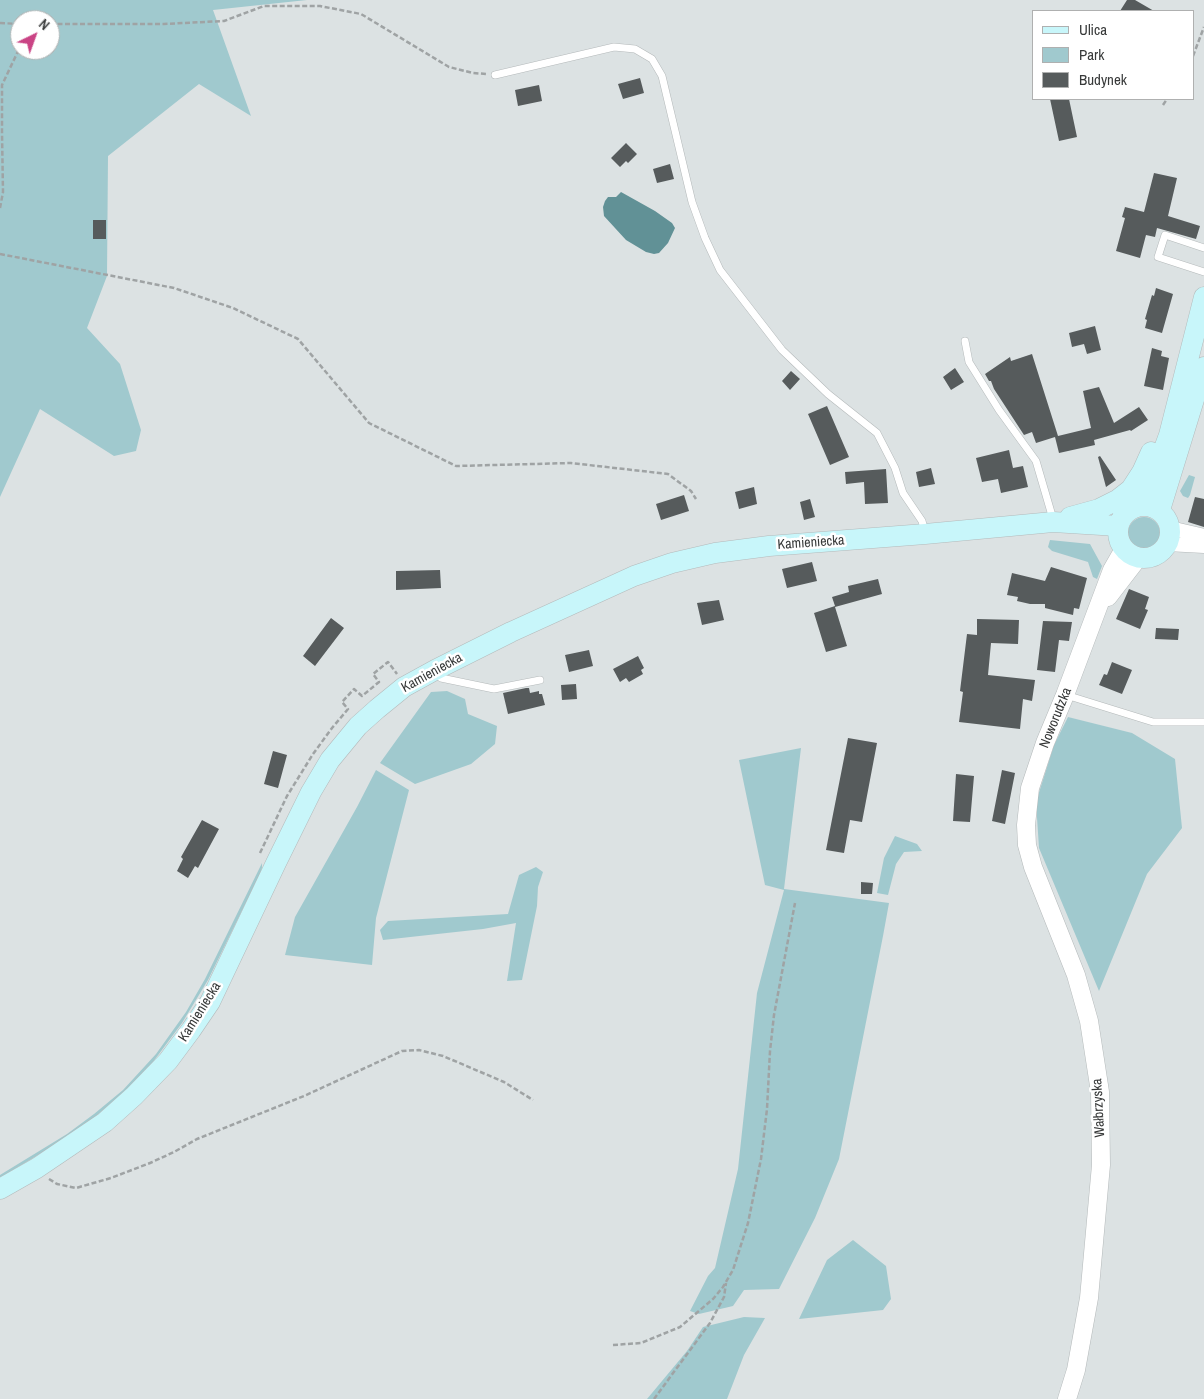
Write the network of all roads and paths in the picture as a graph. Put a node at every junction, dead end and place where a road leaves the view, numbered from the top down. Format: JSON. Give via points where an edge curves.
{"nodes":[{"id":1,"x":60,"y":24,"type":"edge"},
{"id":2,"x":1204,"y":27,"type":"edge"},
{"id":3,"x":1194,"y":53,"type":"edge"},
{"id":4,"x":14,"y":60,"type":"edge"},
{"id":5,"x":495,"y":75,"type":"joint"},
{"id":6,"x":1166,"y":100,"type":"edge"},
{"id":7,"x":1163,"y":105,"type":"dead end"},
{"id":8,"x":0,"y":208,"type":"edge"},
{"id":9,"x":1204,"y":248,"type":"edge"},
{"id":10,"x":0,"y":254,"type":"edge"},
{"id":11,"x":1204,"y":272,"type":"edge"},
{"id":12,"x":1204,"y":297,"type":"edge"},
{"id":13,"x":965,"y":341,"type":"dead end"},
{"id":14,"x":1204,"y":366,"type":"edge"},
{"id":15,"x":1177,"y":398,"type":"junction"},
{"id":16,"x":696,"y":499,"type":"dead end"},
{"id":17,"x":1151,"y":508,"type":"junction"},
{"id":18,"x":1053,"y":522,"type":"junction"},
{"id":19,"x":925,"y":534,"type":"junction"},
{"id":20,"x":1169,"y":536,"type":"junction"},
{"id":21,"x":1204,"y":536,"type":"edge"},
{"id":22,"x":1125,"y":543,"type":"junction"},
{"id":23,"x":1204,"y":546,"type":"edge"},
{"id":24,"x":435,"y":670,"type":"junction"},
{"id":25,"x":398,"y":675,"type":"dead end"},
{"id":26,"x":391,"y":680,"type":"dead end"},
{"id":27,"x":540,"y":680,"type":"dead end"},
{"id":28,"x":1066,"y":695,"type":"junction"},
{"id":29,"x":349,"y":715,"type":"dead end"},
{"id":30,"x":1204,"y":722,"type":"edge"},
{"id":31,"x":296,"y":790,"type":"dead end"},
{"id":32,"x":282,"y":816,"type":"dead end"},
{"id":33,"x":1026,"y":825,"type":"joint"},
{"id":34,"x":263,"y":855,"type":"dead end"},
{"id":35,"x":796,"y":903,"type":"dead end"},
{"id":36,"x":533,"y":1100,"type":"dead end"},
{"id":37,"x":37,"y":1168,"type":"junction"},
{"id":38,"x":0,"y":1189,"type":"edge"},
{"id":39,"x":726,"y":1282,"type":"junction"},
{"id":40,"x":613,"y":1345,"type":"dead end"},
{"id":41,"x":654,"y":1399,"type":"edge"},
{"id":42,"x":1067,"y":1399,"type":"edge"}],
"edges":[{"from":1,"to":5,"type":"path","via":[[224,21],[264,6],[320,6],[361,14],[449,67]]},
{"from":2,"to":3,"type":"path"},
{"from":4,"to":8,"type":"path","via":[[2,85],[3,192]]},
{"from":5,"to":19,"type":"lane","via":[[614,47],[635,49],[652,59],[662,76],[692,202],[720,270],[782,350],[877,434],[895,468],[903,493],[922,521]]},
{"from":6,"to":7,"type":"path"},
{"from":9,"to":11,"type":"lane","via":[[1165,235],[1158,257]]},
{"from":10,"to":16,"type":"path","via":[[174,288],[241,312],[298,339],[369,423],[456,466],[571,463],[668,474]]},
{"from":12,"to":15,"type":"main road"},
{"from":13,"to":18,"type":"lane","via":[[968,362],[1036,461]]},
{"from":14,"to":17,"type":"main road"},
{"from":15,"to":17,"type":"main road","via":[[1154,479]]},
{"from":15,"to":18,"type":"main road","via":[[1131,489],[1104,508]]},
{"from":17,"to":20,"type":"main road","via":[[1168,521]]},
{"from":17,"to":22,"type":"main road","via":[[1126,512],[1121,518]]},
{"from":18,"to":19,"type":"main road","name":"Kamieniecka"},
{"from":18,"to":22,"type":"main road","name":"Kamieniecka","via":[[1080,533]]},
{"from":19,"to":24,"type":"main road","name":"Kamieniecka","via":[[769,546],[672,563],[577,601]]},
{"from":20,"to":21,"type":"street"},
{"from":20,"to":22,"type":"main road","via":[[1162,551],[1147,558]]},
{"from":20,"to":23,"type":"street"},
{"from":22,"to":28,"type":"street","name":"Noworudzka"},
{"from":24,"to":27,"type":"lane","via":[[441,678],[494,689]]},
{"from":24,"to":37,"type":"main road","name":"Kamieniecka","via":[[404,687],[377,708],[330,760],[276,863],[210,1002],[168,1061],[105,1122]]},
{"from":25,"to":26,"type":"path"},
{"from":28,"to":30,"type":"lane","via":[[1153,722]]},
{"from":28,"to":33,"type":"street","name":"Noworudzka","via":[[1030,788]]},
{"from":29,"to":31,"type":"path","via":[[309,764]]},
{"from":32,"to":34,"type":"path"},
{"from":33,"to":42,"type":"street","name":"Wałbrzyska","via":[[1026,846],[1076,975],[1089,1020],[1100,1092],[1101,1165],[1089,1298],[1076,1370]]},
{"from":35,"to":39,"type":"path","via":[[774,1015],[761,1159],[748,1223]]},
{"from":36,"to":37,"type":"path","via":[[504,1082],[443,1056],[419,1050],[402,1051],[111,1178],[76,1188],[57,1184]]},
{"from":37,"to":38,"type":"main road","name":"Kamieniecka"},
{"from":39,"to":40,"type":"path","via":[[713,1299],[680,1327],[641,1343]]},
{"from":39,"to":41,"type":"path","via":[[724,1297],[710,1324]]}]}
